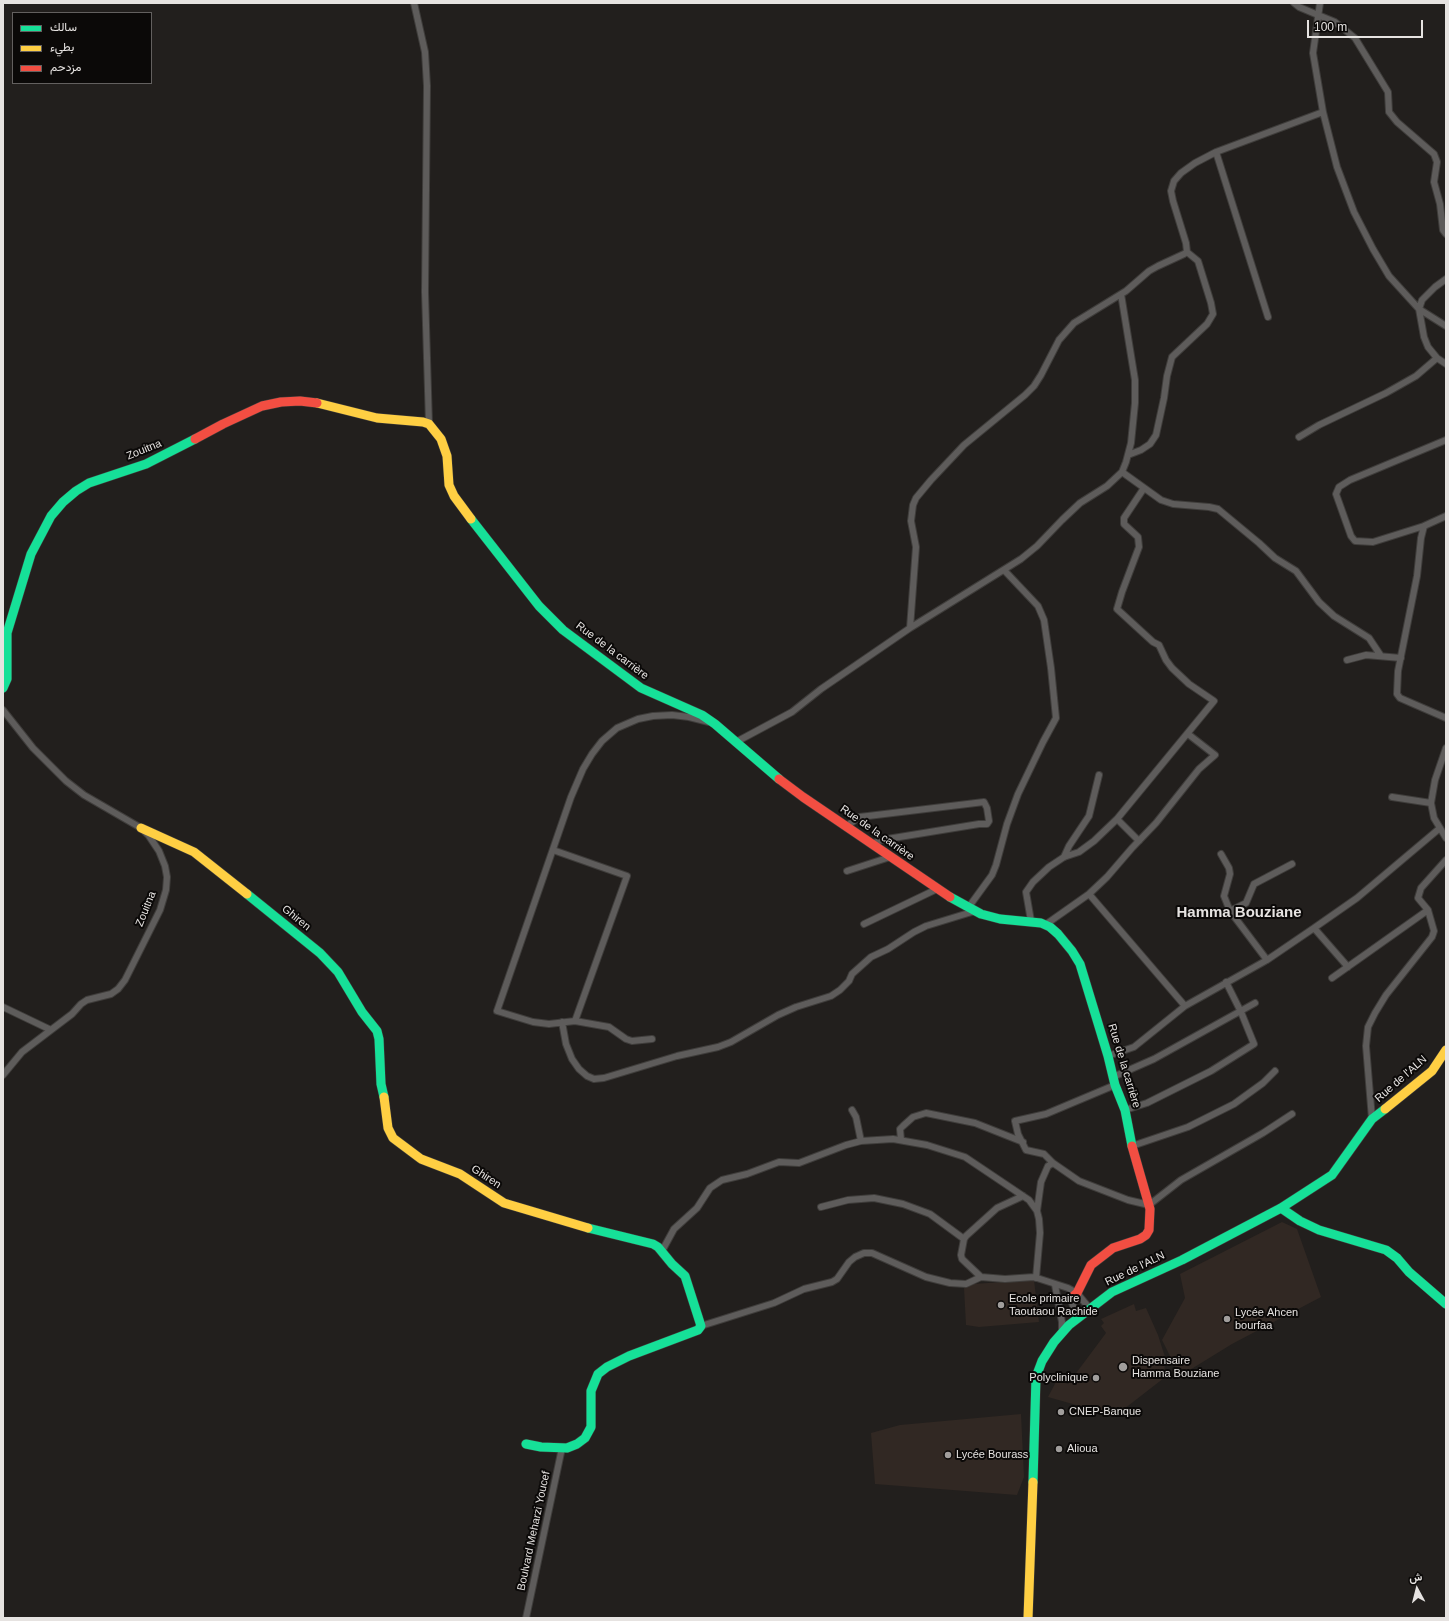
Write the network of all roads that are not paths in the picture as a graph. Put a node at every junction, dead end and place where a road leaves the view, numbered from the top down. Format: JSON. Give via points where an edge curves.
{"nodes":[{"id":1,"x":414,"y":3,"type":"edge"},
{"id":2,"x":1294,"y":3,"type":"edge"},
{"id":3,"x":1320,"y":3,"type":"edge"},
{"id":4,"x":1318,"y":16,"type":"junction"},
{"id":5,"x":1323,"y":112,"type":"junction"},
{"id":6,"x":1216,"y":152,"type":"junction"},
{"id":7,"x":1446,"y":234,"type":"edge"},
{"id":8,"x":1187,"y":252,"type":"junction"},
{"id":9,"x":1446,"y":279,"type":"edge"},
{"id":10,"x":1121,"y":294,"type":"junction"},
{"id":11,"x":1419,"y":309,"type":"junction"},
{"id":12,"x":1268,"y":317,"type":"dead end"},
{"id":13,"x":1445,"y":325,"type":"edge"},
{"id":14,"x":1437,"y":358,"type":"junction"},
{"id":15,"x":1446,"y":364,"type":"edge"},
{"id":16,"x":429,"y":424,"type":"junction"},
{"id":17,"x":1299,"y":437,"type":"dead end"},
{"id":18,"x":1446,"y":440,"type":"edge"},
{"id":19,"x":1128,"y":456,"type":"junction"},
{"id":20,"x":1122,"y":472,"type":"junction"},
{"id":21,"x":1144,"y":488,"type":"junction"},
{"id":22,"x":1446,"y":516,"type":"edge"},
{"id":23,"x":1424,"y":526,"type":"junction"},
{"id":24,"x":1004,"y":570,"type":"junction"},
{"id":25,"x":910,"y":628,"type":"junction"},
{"id":26,"x":1381,"y":656,"type":"junction"},
{"id":27,"x":1400,"y":658,"type":"junction"},
{"id":28,"x":1347,"y":660,"type":"dead end"},
{"id":29,"x":3,"y":688,"type":"edge"},
{"id":30,"x":3,"y":710,"type":"edge"},
{"id":31,"x":1446,"y":718,"type":"edge"},
{"id":32,"x":716,"y":725,"type":"junction"},
{"id":33,"x":1188,"y":734,"type":"junction"},
{"id":34,"x":736,"y":742,"type":"junction"},
{"id":35,"x":1446,"y":748,"type":"edge"},
{"id":36,"x":1099,"y":775,"type":"dead end"},
{"id":37,"x":1392,"y":797,"type":"dead end"},
{"id":38,"x":1431,"y":803,"type":"junction"},
{"id":39,"x":1118,"y":819,"type":"junction"},
{"id":40,"x":847,"y":826,"type":"junction"},
{"id":41,"x":141,"y":828,"type":"junction"},
{"id":42,"x":1440,"y":828,"type":"junction"},
{"id":43,"x":1446,"y":838,"type":"edge"},
{"id":44,"x":1139,"y":841,"type":"junction"},
{"id":45,"x":872,"y":844,"type":"junction"},
{"id":46,"x":553,"y":850,"type":"junction"},
{"id":47,"x":1221,"y":854,"type":"dead end"},
{"id":48,"x":890,"y":857,"type":"junction"},
{"id":49,"x":1064,"y":857,"type":"junction"},
{"id":50,"x":1446,"y":860,"type":"edge"},
{"id":51,"x":1292,"y":864,"type":"dead end"},
{"id":52,"x":847,"y":871,"type":"dead end"},
{"id":53,"x":937,"y":890,"type":"junction"},
{"id":54,"x":1088,"y":894,"type":"junction"},
{"id":55,"x":971,"y":909,"type":"junction"},
{"id":56,"x":1428,"y":910,"type":"junction"},
{"id":57,"x":1230,"y":911,"type":"junction"},
{"id":58,"x":1031,"y":921,"type":"junction"},
{"id":59,"x":864,"y":924,"type":"dead end"},
{"id":60,"x":1045,"y":925,"type":"junction"},
{"id":61,"x":1314,"y":928,"type":"junction"},
{"id":62,"x":1267,"y":960,"type":"junction"},
{"id":63,"x":1348,"y":967,"type":"junction"},
{"id":64,"x":1332,"y":978,"type":"dead end"},
{"id":65,"x":1226,"y":982,"type":"junction"},
{"id":66,"x":1255,"y":1003,"type":"dead end"},
{"id":67,"x":1185,"y":1006,"type":"junction"},
{"id":68,"x":3,"y":1007,"type":"edge"},
{"id":69,"x":1241,"y":1012,"type":"junction"},
{"id":70,"x":576,"y":1021,"type":"junction"},
{"id":71,"x":562,"y":1022,"type":"junction"},
{"id":72,"x":51,"y":1030,"type":"junction"},
{"id":73,"x":652,"y":1039,"type":"dead end"},
{"id":74,"x":1446,"y":1050,"type":"edge"},
{"id":75,"x":1108,"y":1056,"type":"junction"},
{"id":76,"x":1275,"y":1071,"type":"dead end"},
{"id":77,"x":3,"y":1075,"type":"edge"},
{"id":78,"x":1114,"y":1081,"type":"junction"},
{"id":79,"x":852,"y":1110,"type":"dead end"},
{"id":80,"x":1125,"y":1110,"type":"junction"},
{"id":81,"x":1292,"y":1114,"type":"dead end"},
{"id":82,"x":1372,"y":1119,"type":"junction"},
{"id":83,"x":901,"y":1140,"type":"junction"},
{"id":84,"x":862,"y":1141,"type":"junction"},
{"id":85,"x":1023,"y":1142,"type":"junction"},
{"id":86,"x":1132,"y":1146,"type":"junction"},
{"id":87,"x":1053,"y":1163,"type":"junction"},
{"id":88,"x":1023,"y":1196,"type":"junction"},
{"id":89,"x":1150,"y":1205,"type":"junction"},
{"id":90,"x":821,"y":1207,"type":"dead end"},
{"id":91,"x":1281,"y":1208,"type":"junction"},
{"id":92,"x":1037,"y":1211,"type":"junction"},
{"id":93,"x":964,"y":1239,"type":"junction"},
{"id":94,"x":662,"y":1251,"type":"junction"},
{"id":95,"x":981,"y":1277,"type":"junction"},
{"id":96,"x":1036,"y":1278,"type":"junction"},
{"id":97,"x":1055,"y":1285,"type":"junction"},
{"id":98,"x":1074,"y":1296,"type":"junction"},
{"id":99,"x":1446,"y":1304,"type":"edge"},
{"id":100,"x":1090,"y":1308,"type":"junction"},
{"id":101,"x":1077,"y":1319,"type":"junction"},
{"id":102,"x":701,"y":1326,"type":"junction"},
{"id":103,"x":1062,"y":1333,"type":"junction"},
{"id":104,"x":526,"y":1444,"type":"dead end"},
{"id":105,"x":562,"y":1448,"type":"junction"},
{"id":106,"x":526,"y":1618,"type":"edge"},
{"id":107,"x":1028,"y":1618,"type":"edge"}],
"edges":[{"from":1,"to":16,"type":"street","via":[[425,52],[427,86],[425,292]]},
{"from":2,"to":4,"type":"street"},
{"from":3,"to":4,"type":"street"},
{"from":4,"to":5,"type":"street","via":[[1313,53]]},
{"from":4,"to":7,"type":"street","via":[[1335,22],[1355,38],[1388,92],[1389,112],[1434,154],[1438,162],[1434,182],[1443,230]]},
{"from":5,"to":6,"type":"street"},
{"from":5,"to":11,"type":"street","via":[[1337,167],[1354,212],[1372,249],[1389,276]]},
{"from":6,"to":8,"type":"street","via":[[1195,162],[1181,173],[1174,181],[1171,191]]},
{"from":6,"to":12,"type":"street"},
{"from":8,"to":10,"type":"street","via":[[1149,271]]},
{"from":8,"to":19,"type":"street","via":[[1198,261],[1213,314],[1207,324],[1172,357],[1156,435],[1150,444]]},
{"from":9,"to":11,"type":"street","via":[[1422,300]]},
{"from":10,"to":19,"type":"street","via":[[1135,380],[1135,403]]},
{"from":10,"to":25,"type":"street","via":[[1074,323],[1059,340],[1034,386],[964,445],[916,498],[912,517],[916,547]]},
{"from":11,"to":13,"type":"street"},
{"from":11,"to":14,"type":"street","via":[[1424,337]]},
{"from":14,"to":15,"type":"street"},
{"from":14,"to":17,"type":"street","via":[[1416,376]]},
{"from":16,"to":29,"type":"street","name":"Zouitna","via":[[377,418],[321,404],[281,402],[262,406],[222,424],[160,458],[99,479],[76,491],[51,516],[31,554],[7,633],[6,679]]},
{"from":16,"to":32,"type":"street","name":"Rue de la carrière","via":[[441,439],[447,456],[449,485],[454,496],[539,606],[584,647],[641,688],[702,715]]},
{"from":18,"to":23,"type":"street","via":[[1350,480],[1339,486],[1336,494],[1351,536],[1356,542],[1373,542]]},
{"from":19,"to":20,"type":"street"},
{"from":20,"to":21,"type":"street"},
{"from":20,"to":24,"type":"street","via":[[1107,486],[1080,504],[1037,546]]},
{"from":21,"to":26,"type":"street","via":[[1161,500],[1173,504],[1218,509],[1275,558],[1296,571],[1319,602],[1334,616],[1369,638]]},
{"from":21,"to":33,"type":"street","via":[[1124,518],[1124,524],[1138,537],[1139,547],[1117,609],[1159,645],[1166,660],[1189,684],[1214,701]]},
{"from":22,"to":23,"type":"street"},
{"from":23,"to":27,"type":"street","via":[[1417,576]]},
{"from":24,"to":25,"type":"street"},
{"from":24,"to":55,"type":"street","via":[[1038,606],[1044,620],[1056,718],[1018,794],[1006,824],[992,875]]},
{"from":25,"to":34,"type":"street","via":[[792,712]]},
{"from":26,"to":27,"type":"street"},
{"from":26,"to":28,"type":"street"},
{"from":27,"to":31,"type":"street","via":[[1397,694],[1400,698]]},
{"from":30,"to":41,"type":"street","name":"Zouitna","via":[[33,748],[66,781],[84,795]]},
{"from":32,"to":34,"type":"street","name":"Rue de la carrière"},
{"from":32,"to":46,"type":"street","via":[[689,717],[653,716],[628,722],[617,728],[602,741],[583,769]]},
{"from":33,"to":39,"type":"street"},
{"from":33,"to":44,"type":"street","via":[[1215,755],[1199,769]]},
{"from":34,"to":40,"type":"street","name":"Rue de la carrière","via":[[767,770]]},
{"from":35,"to":38,"type":"street","via":[[1435,780]]},
{"from":36,"to":49,"type":"street","via":[[1089,816]]},
{"from":37,"to":38,"type":"street"},
{"from":38,"to":42,"type":"street","via":[[1434,818]]},
{"from":39,"to":44,"type":"street"},
{"from":39,"to":49,"type":"street","via":[[1079,852]]},
{"from":40,"to":45,"type":"street","name":"Rue de la carrière"},
{"from":40,"to":45,"type":"street","via":[[859,817],[984,802],[987,808],[987,824],[880,840]]},
{"from":41,"to":72,"type":"street","name":"Zouitna","via":[[159,851],[165,866],[166,890],[160,910],[118,989],[111,994],[87,1000]]},
{"from":41,"to":94,"type":"street","name":"Ghiren","via":[[194,852],[207,861],[320,953],[338,972],[362,1012],[377,1030],[381,1084],[388,1128],[393,1138],[402,1146],[421,1159],[460,1174],[504,1203],[608,1234],[653,1244]]},
{"from":42,"to":43,"type":"street"},
{"from":42,"to":61,"type":"street","via":[[1357,898]]},
{"from":44,"to":54,"type":"street"},
{"from":45,"to":48,"type":"street","name":"Rue de la carrière"},
{"from":46,"to":70,"type":"street","via":[[627,876]]},
{"from":46,"to":71,"type":"street","via":[[497,1011],[533,1022]]},
{"from":47,"to":57,"type":"street","via":[[1230,874],[1224,896]]},
{"from":48,"to":52,"type":"street"},
{"from":48,"to":53,"type":"street","name":"Rue de la carrière"},
{"from":49,"to":58,"type":"street","via":[[1027,888]]},
{"from":50,"to":56,"type":"street","via":[[1421,888],[1418,898]]},
{"from":51,"to":57,"type":"street","via":[[1254,884],[1246,903]]},
{"from":53,"to":55,"type":"street","name":"Rue de la carrière"},
{"from":53,"to":59,"type":"street"},
{"from":54,"to":60,"type":"street"},
{"from":54,"to":67,"type":"street"},
{"from":55,"to":58,"type":"street","name":"Rue de la carrière","via":[[1000,919]]},
{"from":55,"to":71,"type":"street","via":[[926,926],[871,957],[831,996],[778,1015],[718,1047],[594,1079],[579,1069],[572,1059]]},
{"from":56,"to":63,"type":"street"},
{"from":56,"to":82,"type":"street","via":[[1434,931],[1432,937],[1386,995],[1368,1027],[1366,1046]]},
{"from":57,"to":62,"type":"street"},
{"from":58,"to":60,"type":"street","name":"Rue de la carrière"},
{"from":60,"to":75,"type":"street","name":"Rue de la carrière","via":[[1058,934],[1080,964]]},
{"from":61,"to":62,"type":"street"},
{"from":61,"to":63,"type":"street"},
{"from":62,"to":65,"type":"street"},
{"from":63,"to":64,"type":"street"},
{"from":65,"to":67,"type":"street"},
{"from":65,"to":69,"type":"street"},
{"from":66,"to":69,"type":"street"},
{"from":67,"to":75,"type":"street","via":[[1134,1047]]},
{"from":68,"to":72,"type":"street"},
{"from":69,"to":78,"type":"street"},
{"from":69,"to":80,"type":"street","via":[[1254,1044],[1181,1086],[1147,1103]]},
{"from":70,"to":71,"type":"street"},
{"from":70,"to":73,"type":"street","via":[[609,1027],[632,1041]]},
{"from":72,"to":77,"type":"street","name":"Zouitna","via":[[22,1052]]},
{"from":74,"to":82,"type":"street","name":"Rue de l'ALN","via":[[1432,1070]]},
{"from":75,"to":78,"type":"street","name":"Rue de la carrière"},
{"from":76,"to":86,"type":"street","via":[[1234,1104],[1188,1127]]},
{"from":78,"to":80,"type":"street","name":"Rue de la carrière"},
{"from":78,"to":85,"type":"street","via":[[1046,1114],[1015,1120]]},
{"from":79,"to":84,"type":"street"},
{"from":80,"to":86,"type":"street","name":"Rue de la carrière"},
{"from":81,"to":89,"type":"street","via":[[1181,1180]]},
{"from":82,"to":91,"type":"street","name":"Rue de l'ALN","via":[[1332,1175]]},
{"from":83,"to":84,"type":"street"},
{"from":83,"to":85,"type":"street","via":[[900,1129],[913,1117],[926,1113],[975,1123]]},
{"from":83,"to":88,"type":"street","via":[[965,1157]]},
{"from":84,"to":94,"type":"street","via":[[799,1163],[779,1162],[716,1183],[697,1208],[674,1229]]},
{"from":85,"to":87,"type":"street","via":[[1026,1150],[1044,1154]]},
{"from":86,"to":89,"type":"street","name":"Rue de la carrière"},
{"from":87,"to":89,"type":"street","via":[[1079,1181],[1128,1200]]},
{"from":87,"to":92,"type":"street","via":[[1048,1166],[1041,1182]]},
{"from":88,"to":92,"type":"street"},
{"from":88,"to":93,"type":"street","via":[[997,1208]]},
{"from":89,"to":98,"type":"street","name":"Rue de la carrière","via":[[1149,1230],[1146,1235],[1113,1248],[1091,1265]]},
{"from":90,"to":93,"type":"street","via":[[860,1199],[891,1200],[930,1214]]},
{"from":91,"to":99,"type":"street","via":[[1319,1230],[1386,1250]]},
{"from":91,"to":100,"type":"street","name":"Rue de l'ALN","via":[[1182,1260],[1112,1292]]},
{"from":92,"to":96,"type":"street","via":[[1040,1233]]},
{"from":93,"to":95,"type":"street","via":[[962,1259]]},
{"from":94,"to":102,"type":"street","name":"Ghiren","via":[[685,1276]]},
{"from":95,"to":96,"type":"street"},
{"from":95,"to":102,"type":"street","via":[[966,1284],[950,1283],[926,1277],[872,1253],[864,1253],[849,1262],[832,1282]]},
{"from":96,"to":97,"type":"street"},
{"from":97,"to":98,"type":"street","via":[[1068,1288]]},
{"from":97,"to":103,"type":"street"},
{"from":98,"to":100,"type":"street"},
{"from":98,"to":101,"type":"street"},
{"from":100,"to":101,"type":"street","name":"Rue de l'ALN"},
{"from":101,"to":103,"type":"street","name":"Rue de l'ALN"},
{"from":102,"to":105,"type":"street","via":[[698,1330],[629,1356],[598,1374],[591,1391],[590,1427],[585,1438],[577,1444]]},
{"from":103,"to":107,"type":"street","name":"Rue de l'ALN","via":[[1042,1361],[1036,1377]]},
{"from":104,"to":105,"type":"street"},
{"from":105,"to":106,"type":"street","name":"Boulvard Meharzi Youcef"}]}
